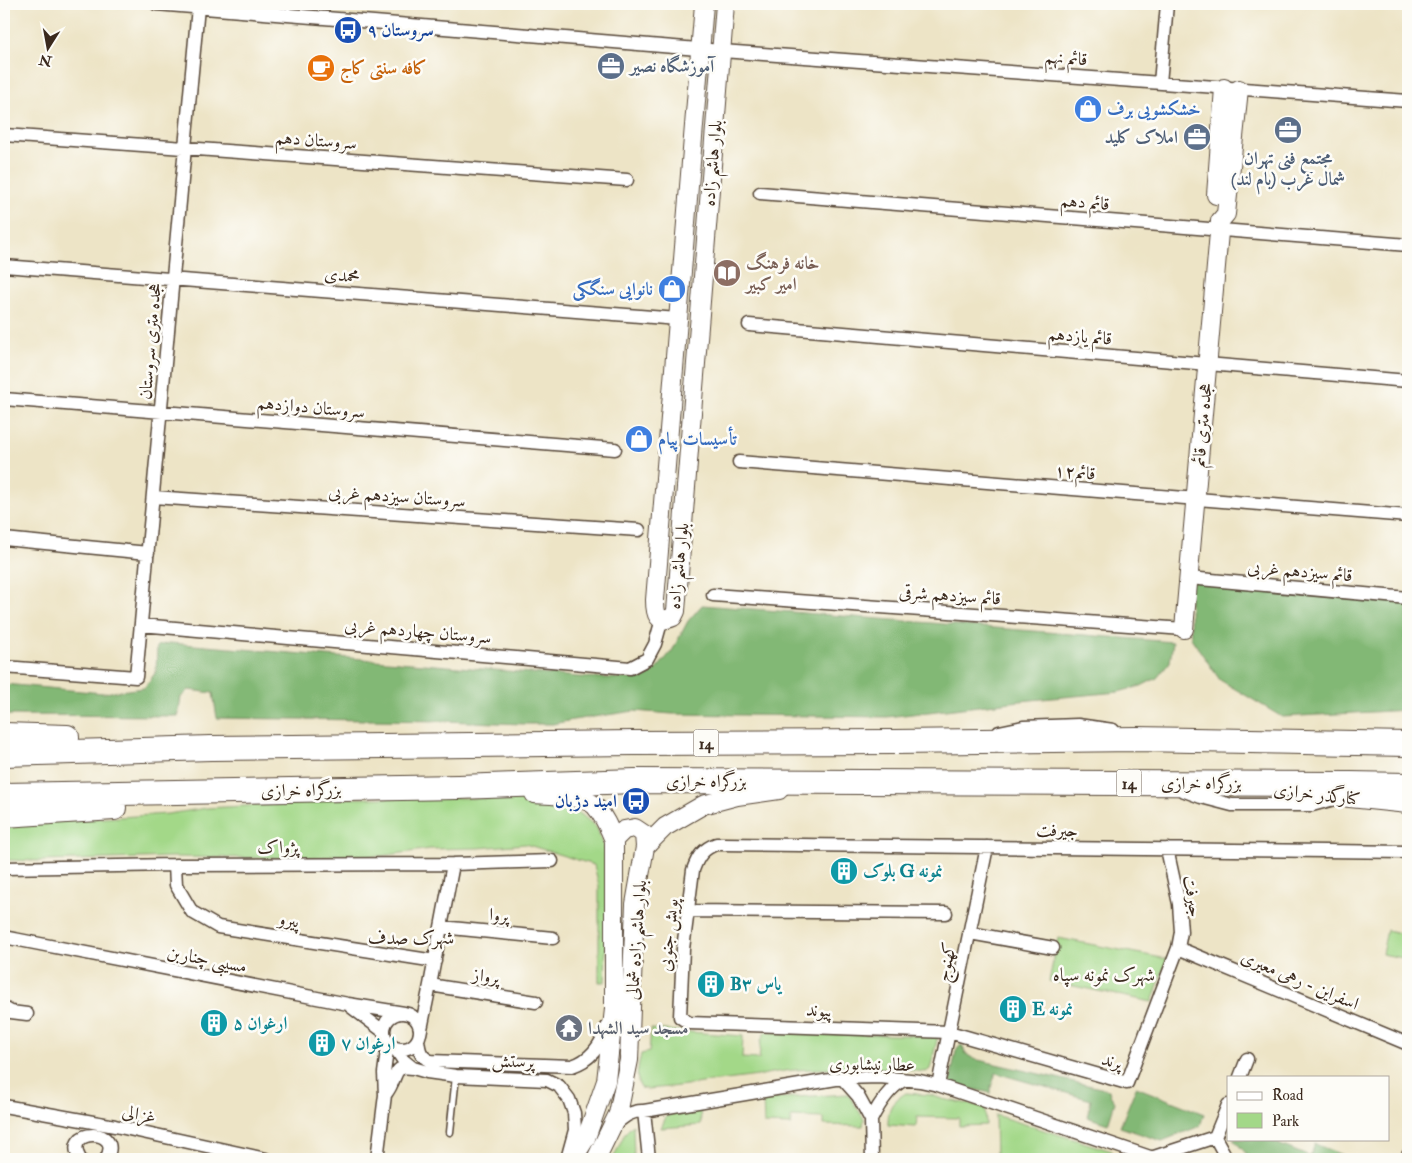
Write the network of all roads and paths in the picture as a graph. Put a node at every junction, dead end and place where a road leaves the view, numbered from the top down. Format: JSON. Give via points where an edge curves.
{"nodes":[{"id":1,"x":156,"y":4,"type":"edge"},
{"id":2,"x":704,"y":4,"type":"edge"},
{"id":3,"x":725,"y":4,"type":"edge"},
{"id":4,"x":1166,"y":4,"type":"edge"},
{"id":5,"x":198,"y":7,"type":"junction"},
{"id":6,"x":700,"y":49,"type":"junction"},
{"id":7,"x":722,"y":51,"type":"junction"},
{"id":8,"x":1160,"y":83,"type":"junction"},
{"id":9,"x":1231,"y":88,"type":"junction"},
{"id":10,"x":1408,"y":101,"type":"edge"},
{"id":11,"x":4,"y":134,"type":"edge"},
{"id":12,"x":185,"y":148,"type":"junction"},
{"id":13,"x":626,"y":180,"type":"dead end"},
{"id":14,"x":760,"y":194,"type":"dead end"},
{"id":15,"x":1220,"y":225,"type":"junction"},
{"id":16,"x":1408,"y":245,"type":"edge"},
{"id":17,"x":4,"y":266,"type":"edge"},
{"id":18,"x":173,"y":279,"type":"junction"},
{"id":19,"x":678,"y":319,"type":"junction"},
{"id":20,"x":749,"y":325,"type":"dead end"},
{"id":21,"x":1208,"y":364,"type":"junction"},
{"id":22,"x":1408,"y":381,"type":"edge"},
{"id":23,"x":4,"y":399,"type":"edge"},
{"id":24,"x":161,"y":412,"type":"junction"},
{"id":25,"x":615,"y":449,"type":"dead end"},
{"id":26,"x":667,"y":460,"type":"junction"},
{"id":27,"x":688,"y":460,"type":"junction"},
{"id":28,"x":739,"y":462,"type":"dead end"},
{"id":29,"x":153,"y":497,"type":"junction"},
{"id":30,"x":1196,"y":499,"type":"junction"},
{"id":31,"x":1408,"y":516,"type":"edge"},
{"id":32,"x":640,"y":530,"type":"dead end"},
{"id":33,"x":4,"y":539,"type":"edge"},
{"id":34,"x":148,"y":553,"type":"junction"},
{"id":35,"x":1189,"y":578,"type":"junction"},
{"id":36,"x":713,"y":595,"type":"dead end"},
{"id":37,"x":1408,"y":598,"type":"edge"},
{"id":38,"x":662,"y":620,"type":"junction"},
{"id":39,"x":141,"y":625,"type":"junction"},
{"id":40,"x":1184,"y":629,"type":"joint"},
{"id":41,"x":4,"y":667,"type":"edge"},
{"id":42,"x":1408,"y":729,"type":"edge"},
{"id":43,"x":4,"y":736,"type":"edge"},
{"id":44,"x":1286,"y":742,"type":"junction"},
{"id":45,"x":1408,"y":744,"type":"edge"},
{"id":46,"x":211,"y":748,"type":"junction"},
{"id":47,"x":4,"y":754,"type":"edge"},
{"id":48,"x":850,"y":781,"type":"junction"},
{"id":49,"x":1163,"y":783,"type":"junction"},
{"id":50,"x":1226,"y":783,"type":"junction"},
{"id":51,"x":1408,"y":785,"type":"edge"},
{"id":52,"x":458,"y":788,"type":"junction"},
{"id":53,"x":219,"y":791,"type":"junction"},
{"id":54,"x":4,"y":795,"type":"edge"},
{"id":55,"x":1339,"y":798,"type":"junction"},
{"id":56,"x":1408,"y":804,"type":"edge"},
{"id":57,"x":4,"y":814,"type":"edge"},
{"id":58,"x":614,"y":840,"type":"junction"},
{"id":59,"x":645,"y":847,"type":"junction"},
{"id":60,"x":987,"y":847,"type":"junction"},
{"id":61,"x":705,"y":848,"type":"joint"},
{"id":62,"x":1167,"y":849,"type":"junction"},
{"id":63,"x":1408,"y":852,"type":"edge"},
{"id":64,"x":552,"y":862,"type":"dead end"},
{"id":65,"x":453,"y":864,"type":"junction"},
{"id":66,"x":175,"y":865,"type":"junction"},
{"id":67,"x":4,"y":868,"type":"edge"},
{"id":68,"x":688,"y":911,"type":"junction"},
{"id":69,"x":946,"y":913,"type":"dead end"},
{"id":70,"x":441,"y":927,"type":"junction"},
{"id":71,"x":970,"y":933,"type":"junction"},
{"id":72,"x":4,"y":937,"type":"edge"},
{"id":73,"x":553,"y":938,"type":"dead end"},
{"id":74,"x":1053,"y":948,"type":"dead end"},
{"id":75,"x":1178,"y":948,"type":"junction"},
{"id":76,"x":435,"y":961,"type":"junction"},
{"id":77,"x":430,"y":985,"type":"junction"},
{"id":78,"x":536,"y":1002,"type":"dead end"},
{"id":79,"x":348,"y":1004,"type":"junction"},
{"id":80,"x":4,"y":1008,"type":"edge"},
{"id":81,"x":614,"y":1009,"type":"junction"},
{"id":82,"x":27,"y":1014,"type":"dead end"},
{"id":83,"x":407,"y":1014,"type":"junction"},
{"id":84,"x":689,"y":1023,"type":"joint"},
{"id":85,"x":949,"y":1032,"type":"junction"},
{"id":86,"x":419,"y":1036,"type":"junction"},
{"id":87,"x":389,"y":1041,"type":"junction"},
{"id":88,"x":1408,"y":1044,"type":"edge"},
{"id":89,"x":1247,"y":1059,"type":"dead end"},
{"id":90,"x":413,"y":1068,"type":"junction"},
{"id":91,"x":456,"y":1076,"type":"junction"},
{"id":92,"x":1240,"y":1076,"type":"edge"},
{"id":93,"x":842,"y":1078,"type":"junction"},
{"id":94,"x":904,"y":1080,"type":"junction"},
{"id":95,"x":938,"y":1085,"type":"junction"},
{"id":96,"x":622,"y":1094,"type":"junction"},
{"id":97,"x":384,"y":1095,"type":"junction"},
{"id":98,"x":4,"y":1106,"type":"edge"},
{"id":99,"x":1227,"y":1108,"type":"edge"},
{"id":100,"x":641,"y":1111,"type":"junction"},
{"id":101,"x":78,"y":1120,"type":"junction"},
{"id":102,"x":872,"y":1120,"type":"junction"},
{"id":103,"x":107,"y":1125,"type":"junction"},
{"id":104,"x":612,"y":1126,"type":"junction"},
{"id":105,"x":450,"y":1132,"type":"dead end"},
{"id":106,"x":1215,"y":1138,"type":"junction"},
{"id":107,"x":107,"y":1142,"type":"junction"},
{"id":108,"x":79,"y":1155,"type":"edge"},
{"id":109,"x":1408,"y":1155,"type":"edge"},
{"id":110,"x":1153,"y":1158,"type":"edge"},
{"id":111,"x":106,"y":1159,"type":"edge"},
{"id":112,"x":266,"y":1159,"type":"edge"},
{"id":113,"x":377,"y":1159,"type":"edge"},
{"id":114,"x":567,"y":1159,"type":"edge"},
{"id":115,"x":573,"y":1159,"type":"edge"},
{"id":116,"x":596,"y":1159,"type":"edge"},
{"id":117,"x":649,"y":1159,"type":"edge"},
{"id":118,"x":872,"y":1159,"type":"edge"},
{"id":119,"x":1227,"y":1159,"type":"edge"},
{"id":120,"x":1406,"y":1159,"type":"edge"}],
"edges":[{"from":1,"to":5,"type":"street","name":"قائم نهم"},
{"from":2,"to":6,"type":"street","name":"بلوار هاشم زاده"},
{"from":3,"to":7,"type":"street","name":"بلوار هاشم زاده"},
{"from":4,"to":8,"type":"street"},
{"from":5,"to":6,"type":"street","name":"قائم نهم"},
{"from":5,"to":12,"type":"street","name":"هجده متری سروستان"},
{"from":6,"to":7,"type":"street","name":"قائم نهم"},
{"from":6,"to":19,"type":"street","name":"بلوار هاشم زاده"},
{"from":7,"to":8,"type":"street","name":"قائم نهم"},
{"from":7,"to":27,"type":"street","name":"بلوار هاشم زاده"},
{"from":8,"to":9,"type":"street","name":"قائم نهم"},
{"from":9,"to":10,"type":"street","name":"قائم نهم"},
{"from":9,"to":15,"type":"street","name":"هجده متری قائم","via":[[1216,214]]},
{"from":11,"to":12,"type":"street","name":"سروستان دهم"},
{"from":12,"to":13,"type":"street","name":"سروستان دهم"},
{"from":12,"to":18,"type":"street","name":"هجده متری سروستان"},
{"from":14,"to":15,"type":"street","name":"قائم دهم"},
{"from":15,"to":16,"type":"street","name":"قائم دهم"},
{"from":15,"to":21,"type":"street","name":"هجده متری قائم"},
{"from":17,"to":18,"type":"street","name":"محمدی"},
{"from":18,"to":19,"type":"street","name":"محمدی"},
{"from":18,"to":24,"type":"street","name":"هجده متری سروستان"},
{"from":19,"to":26,"type":"street","name":"بلوار هاشم زاده"},
{"from":20,"to":21,"type":"street","name":"قائم یازدهم"},
{"from":21,"to":22,"type":"street","name":"قائم یازدهم"},
{"from":21,"to":30,"type":"street","name":"هجده متری قائم"},
{"from":23,"to":24,"type":"street","name":"سروستان دوازدهم"},
{"from":24,"to":25,"type":"street","name":"سروستان دوازدهم"},
{"from":24,"to":29,"type":"street","name":"هجده متری سروستان"},
{"from":26,"to":27,"type":"street"},
{"from":26,"to":38,"type":"street","name":"بلوار هاشم زاده","via":[[655,611]]},
{"from":27,"to":38,"type":"street","name":"بلوار هاشم زاده","via":[[676,610],[673,617]]},
{"from":28,"to":30,"type":"street","name":"قائم۱۲"},
{"from":29,"to":32,"type":"street","name":"سروستان سیزدهم غربی"},
{"from":29,"to":34,"type":"street","name":"هجده متری سروستان"},
{"from":30,"to":31,"type":"street","name":"قائم۱۲"},
{"from":30,"to":35,"type":"street","name":"هجده متری قائم"},
{"from":33,"to":34,"type":"street"},
{"from":34,"to":39,"type":"street","name":"هجده متری سروستان"},
{"from":35,"to":37,"type":"street","name":"قائم سیزدهم غربی"},
{"from":35,"to":40,"type":"street","name":"هجده متری قائم"},
{"from":36,"to":40,"type":"street","name":"قائم سیزدهم شرقی"},
{"from":38,"to":39,"type":"street","name":"سروستان چهاردهم غربی","via":[[647,659],[630,668]]},
{"from":39,"to":41,"type":"street","name":"هجده متری سروستان","via":[[136,678]]},
{"from":42,"to":44,"type":"highway"},
{"from":43,"to":46,"type":"highway"},
{"from":44,"to":45,"type":"highway","number":"14"},
{"from":44,"to":46,"type":"highway","number":"14","via":[[1136,739]]},
{"from":46,"to":47,"type":"highway","number":"14"},
{"from":48,"to":49,"type":"highway","name":"بزرگراه خرازی","number":"14"},
{"from":48,"to":52,"type":"highway","name":"بزرگراه خرازی","number":"14","via":[[636,781]]},
{"from":48,"to":59,"type":"street","via":[[737,796],[703,805],[665,827]]},
{"from":49,"to":50,"type":"highway","name":"بزرگراه خرازی","number":"14"},
{"from":49,"to":55,"type":"street","via":[[1232,805],[1312,805]]},
{"from":50,"to":51,"type":"highway","name":"بزرگراه خرازی","number":"14"},
{"from":50,"to":55,"type":"street","name":"کنارگذر خرازی"},
{"from":52,"to":53,"type":"highway","name":"بزرگراه خرازی","number":"14"},
{"from":52,"to":58,"type":"street","name":"بلوار هاشم زاده شمالی","via":[[579,799],[594,804]]},
{"from":53,"to":54,"type":"highway","name":"بزرگراه خرازی","number":"14"},
{"from":53,"to":57,"type":"highway","via":[[124,807]]},
{"from":55,"to":56,"type":"street","name":"کنارگذر خرازی"},
{"from":58,"to":59,"type":"street","via":[[624,830],[635,828],[644,834]]},
{"from":58,"to":81,"type":"street","name":"بلوار هاشم زاده شمالی"},
{"from":59,"to":96,"type":"street","name":"بلوار هاشم زاده شمالی","via":[[635,904],[629,1060]]},
{"from":60,"to":61,"type":"street","name":"جيرفت","via":[[716,844]]},
{"from":60,"to":62,"type":"street","name":"جيرفت"},
{"from":60,"to":71,"type":"street","name":"كهنوج"},
{"from":61,"to":68,"type":"street","name":"پویش جنوبی","via":[[693,870]]},
{"from":62,"to":63,"type":"street","name":"جيرفت"},
{"from":62,"to":75,"type":"street","name":"جیرفت","via":[[1179,904],[1181,932]]},
{"from":64,"to":65,"type":"street","name":"پژواک"},
{"from":65,"to":66,"type":"street","name":"پژواک"},
{"from":65,"to":70,"type":"street"},
{"from":66,"to":67,"type":"street","name":"پژواک"},
{"from":66,"to":76,"type":"street","name":"پیرو","via":[[176,885],[192,912],[218,927]]},
{"from":68,"to":69,"type":"street"},
{"from":68,"to":84,"type":"street","name":"پویش جنوبی","via":[[680,1017]]},
{"from":70,"to":73,"type":"street","name":"پروا"},
{"from":70,"to":76,"type":"street"},
{"from":71,"to":74,"type":"street"},
{"from":71,"to":85,"type":"street","name":"كهنوج"},
{"from":72,"to":79,"type":"street","name":"مسیبی چناربن"},
{"from":75,"to":85,"type":"street","name":"پرند","via":[[1127,1083]]},
{"from":75,"to":88,"type":"street","name":"اسفراين - رهی معیری"},
{"from":76,"to":77,"type":"street"},
{"from":77,"to":78,"type":"street","name":"پرواز"},
{"from":77,"to":83,"type":"street"},
{"from":77,"to":86,"type":"street"},
{"from":79,"to":83,"type":"street","name":"مسیبی چناربن"},
{"from":79,"to":87,"type":"street"},
{"from":80,"to":82,"type":"street"},
{"from":81,"to":86,"type":"street","name":"پرستش","via":[[596,1050],[582,1063],[572,1066],[430,1061],[418,1048]]},
{"from":81,"to":115,"type":"street","name":"بلوار هاشم زاده شمالی","via":[[606,1081],[586,1138]]},
{"from":83,"to":86,"type":"street","via":[[418,1023]]},
{"from":83,"to":87,"type":"street","via":[[398,1014],[387,1020]]},
{"from":84,"to":85,"type":"street","name":"پیوند"},
{"from":85,"to":95,"type":"street","name":"كهنوج"},
{"from":86,"to":87,"type":"street","via":[[404,1049]]},
{"from":87,"to":90,"type":"street"},
{"from":87,"to":97,"type":"street"},
{"from":89,"to":92,"type":"street"},
{"from":90,"to":91,"type":"street","name":"پرستش"},
{"from":90,"to":97,"type":"street","via":[[398,1069]]},
{"from":91,"to":105,"type":"lane"},
{"from":91,"to":114,"type":"street","name":"پرستش","via":[[547,1080],[559,1086],[574,1113],[574,1130]]},
{"from":93,"to":94,"type":"street","name":"عطار نیشابوری"},
{"from":93,"to":100,"type":"street","name":"عطار نیشابوری"},
{"from":93,"to":102,"type":"street","via":[[858,1096]]},
{"from":94,"to":95,"type":"street","name":"عطار نیشابوری"},
{"from":94,"to":102,"type":"street","via":[[884,1098]]},
{"from":95,"to":110,"type":"street","name":"عطار نیشابوری"},
{"from":96,"to":100,"type":"street"},
{"from":96,"to":104,"type":"street","name":"بلوار هاشم زاده شمالی"},
{"from":97,"to":113,"type":"street"},
{"from":98,"to":101,"type":"street","name":"غزالی"},
{"from":99,"to":106,"type":"street"},
{"from":100,"to":104,"type":"street","via":[[627,1115]]},
{"from":100,"to":117,"type":"street"},
{"from":101,"to":103,"type":"street","name":"غزالی"},
{"from":101,"to":108,"type":"street"},
{"from":102,"to":118,"type":"street"},
{"from":103,"to":107,"type":"street"},
{"from":103,"to":112,"type":"street","name":"غزالی"},
{"from":104,"to":116,"type":"street","name":"بلوار هاشم زاده شمالی"},
{"from":106,"to":110,"type":"street"},
{"from":106,"to":119,"type":"street"},
{"from":107,"to":108,"type":"street","via":[[99,1135],[88,1134],[80,1140]]},
{"from":107,"to":111,"type":"street","via":[[109,1152]]},
{"from":109,"to":120,"type":"street"}]}
